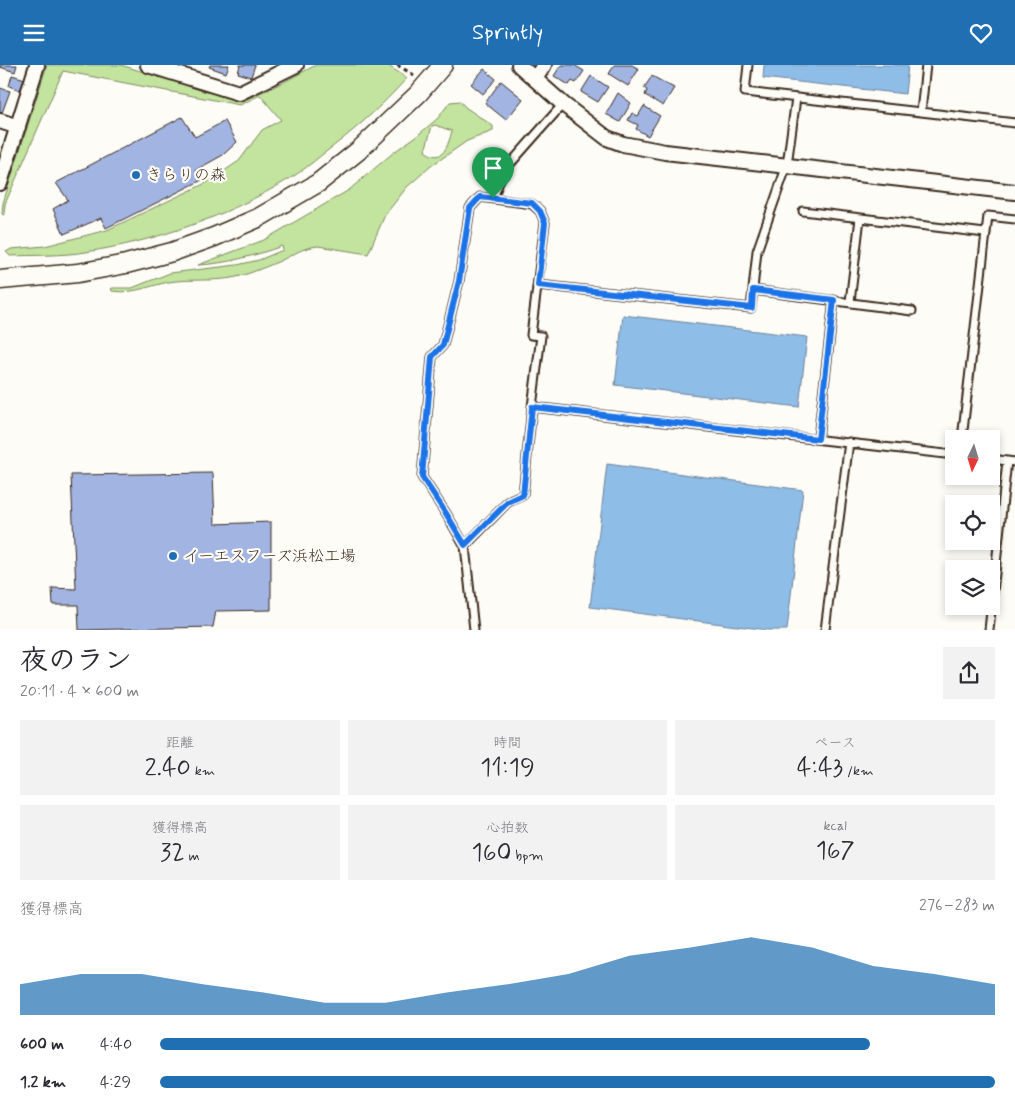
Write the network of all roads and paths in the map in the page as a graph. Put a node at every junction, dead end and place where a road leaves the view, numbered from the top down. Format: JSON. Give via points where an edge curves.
{"nodes":[{"id":1,"x":37,"y":65,"type":"edge"},
{"id":2,"x":148,"y":65,"type":"edge"},
{"id":3,"x":296,"y":65,"type":"edge"},
{"id":4,"x":398,"y":65,"type":"edge"},
{"id":5,"x":443,"y":65,"type":"edge"},
{"id":6,"x":519,"y":65,"type":"edge"},
{"id":7,"x":544,"y":65,"type":"edge"},
{"id":8,"x":748,"y":65,"type":"edge"},
{"id":9,"x":926,"y":65,"type":"edge"},
{"id":10,"x":414,"y":75,"type":"dead end"},
{"id":11,"x":535,"y":79,"type":"junction"},
{"id":12,"x":796,"y":98,"type":"junction"},
{"id":13,"x":563,"y":104,"type":"junction"},
{"id":14,"x":921,"y":112,"type":"junction"},
{"id":15,"x":0,"y":121,"type":"edge"},
{"id":16,"x":1015,"y":123,"type":"edge"},
{"id":17,"x":18,"y":127,"type":"junction"},
{"id":18,"x":787,"y":165,"type":"junction"},
{"id":19,"x":0,"y":183,"type":"edge"},
{"id":20,"x":1015,"y":192,"type":"edge"},
{"id":21,"x":493,"y":198,"type":"junction"},
{"id":22,"x":804,"y":211,"type":"dead end"},
{"id":23,"x":860,"y":218,"type":"junction"},
{"id":24,"x":1015,"y":219,"type":"edge"},
{"id":25,"x":986,"y":233,"type":"junction"},
{"id":26,"x":0,"y":272,"type":"edge"},
{"id":27,"x":20,"y":277,"type":"junction"},
{"id":28,"x":0,"y":280,"type":"edge"},
{"id":29,"x":538,"y":285,"type":"junction"},
{"id":30,"x":753,"y":290,"type":"junction"},
{"id":31,"x":834,"y":300,"type":"junction"},
{"id":32,"x":850,"y":303,"type":"junction"},
{"id":33,"x":912,"y":311,"type":"dead end"},
{"id":34,"x":532,"y":407,"type":"junction"},
{"id":35,"x":963,"y":430,"type":"edge"},
{"id":36,"x":818,"y":439,"type":"junction"},
{"id":37,"x":849,"y":442,"type":"junction"},
{"id":38,"x":945,"y":454,"type":"edge"},
{"id":39,"x":1011,"y":462,"type":"edge"},
{"id":40,"x":465,"y":545,"type":"junction"},
{"id":41,"x":474,"y":630,"type":"edge"},
{"id":42,"x":826,"y":630,"type":"edge"},
{"id":43,"x":990,"y":630,"type":"edge"}],
"edges":[{"from":1,"to":17,"type":"street"},
{"from":2,"to":3,"type":"street","via":[[239,93]]},
{"from":4,"to":10,"type":"path"},
{"from":5,"to":27,"type":"street","via":[[418,94],[358,151],[318,183],[258,218],[172,252],[126,265],[78,273]]},
{"from":6,"to":11,"type":"street"},
{"from":7,"to":11,"type":"street"},
{"from":8,"to":12,"type":"lane","via":[[745,92]]},
{"from":9,"to":14,"type":"lane"},
{"from":11,"to":13,"type":"street"},
{"from":12,"to":14,"type":"lane"},
{"from":12,"to":18,"type":"lane"},
{"from":13,"to":18,"type":"street","via":[[607,138],[623,144],[665,152]]},
{"from":13,"to":21,"type":"lane","via":[[503,172]]},
{"from":14,"to":16,"type":"lane"},
{"from":15,"to":17,"type":"street"},
{"from":17,"to":19,"type":"street"},
{"from":18,"to":20,"type":"street"},
{"from":18,"to":30,"type":"lane","via":[[757,251]]},
{"from":21,"to":29,"type":"lane","via":[[532,203],[540,211],[545,223]]},
{"from":21,"to":40,"type":"lane","via":[[480,197],[470,208],[459,281],[443,345],[432,357],[422,477]]},
{"from":22,"to":23,"type":"lane"},
{"from":23,"to":25,"type":"lane"},
{"from":23,"to":32,"type":"lane"},
{"from":24,"to":25,"type":"lane","via":[[988,216]]},
{"from":25,"to":35,"type":"lane"},
{"from":26,"to":27,"type":"street"},
{"from":27,"to":28,"type":"street"},
{"from":29,"to":30,"type":"lane","via":[[752,308]]},
{"from":29,"to":34,"type":"lane","via":[[531,335],[541,337]]},
{"from":30,"to":31,"type":"lane"},
{"from":31,"to":32,"type":"lane"},
{"from":31,"to":36,"type":"lane"},
{"from":32,"to":33,"type":"lane"},
{"from":34,"to":36,"type":"lane"},
{"from":34,"to":40,"type":"lane","via":[[523,495],[508,502]]},
{"from":36,"to":37,"type":"lane"},
{"from":37,"to":38,"type":"lane"},
{"from":37,"to":42,"type":"lane"},
{"from":39,"to":43,"type":"lane"},
{"from":40,"to":41,"type":"lane"}]}
